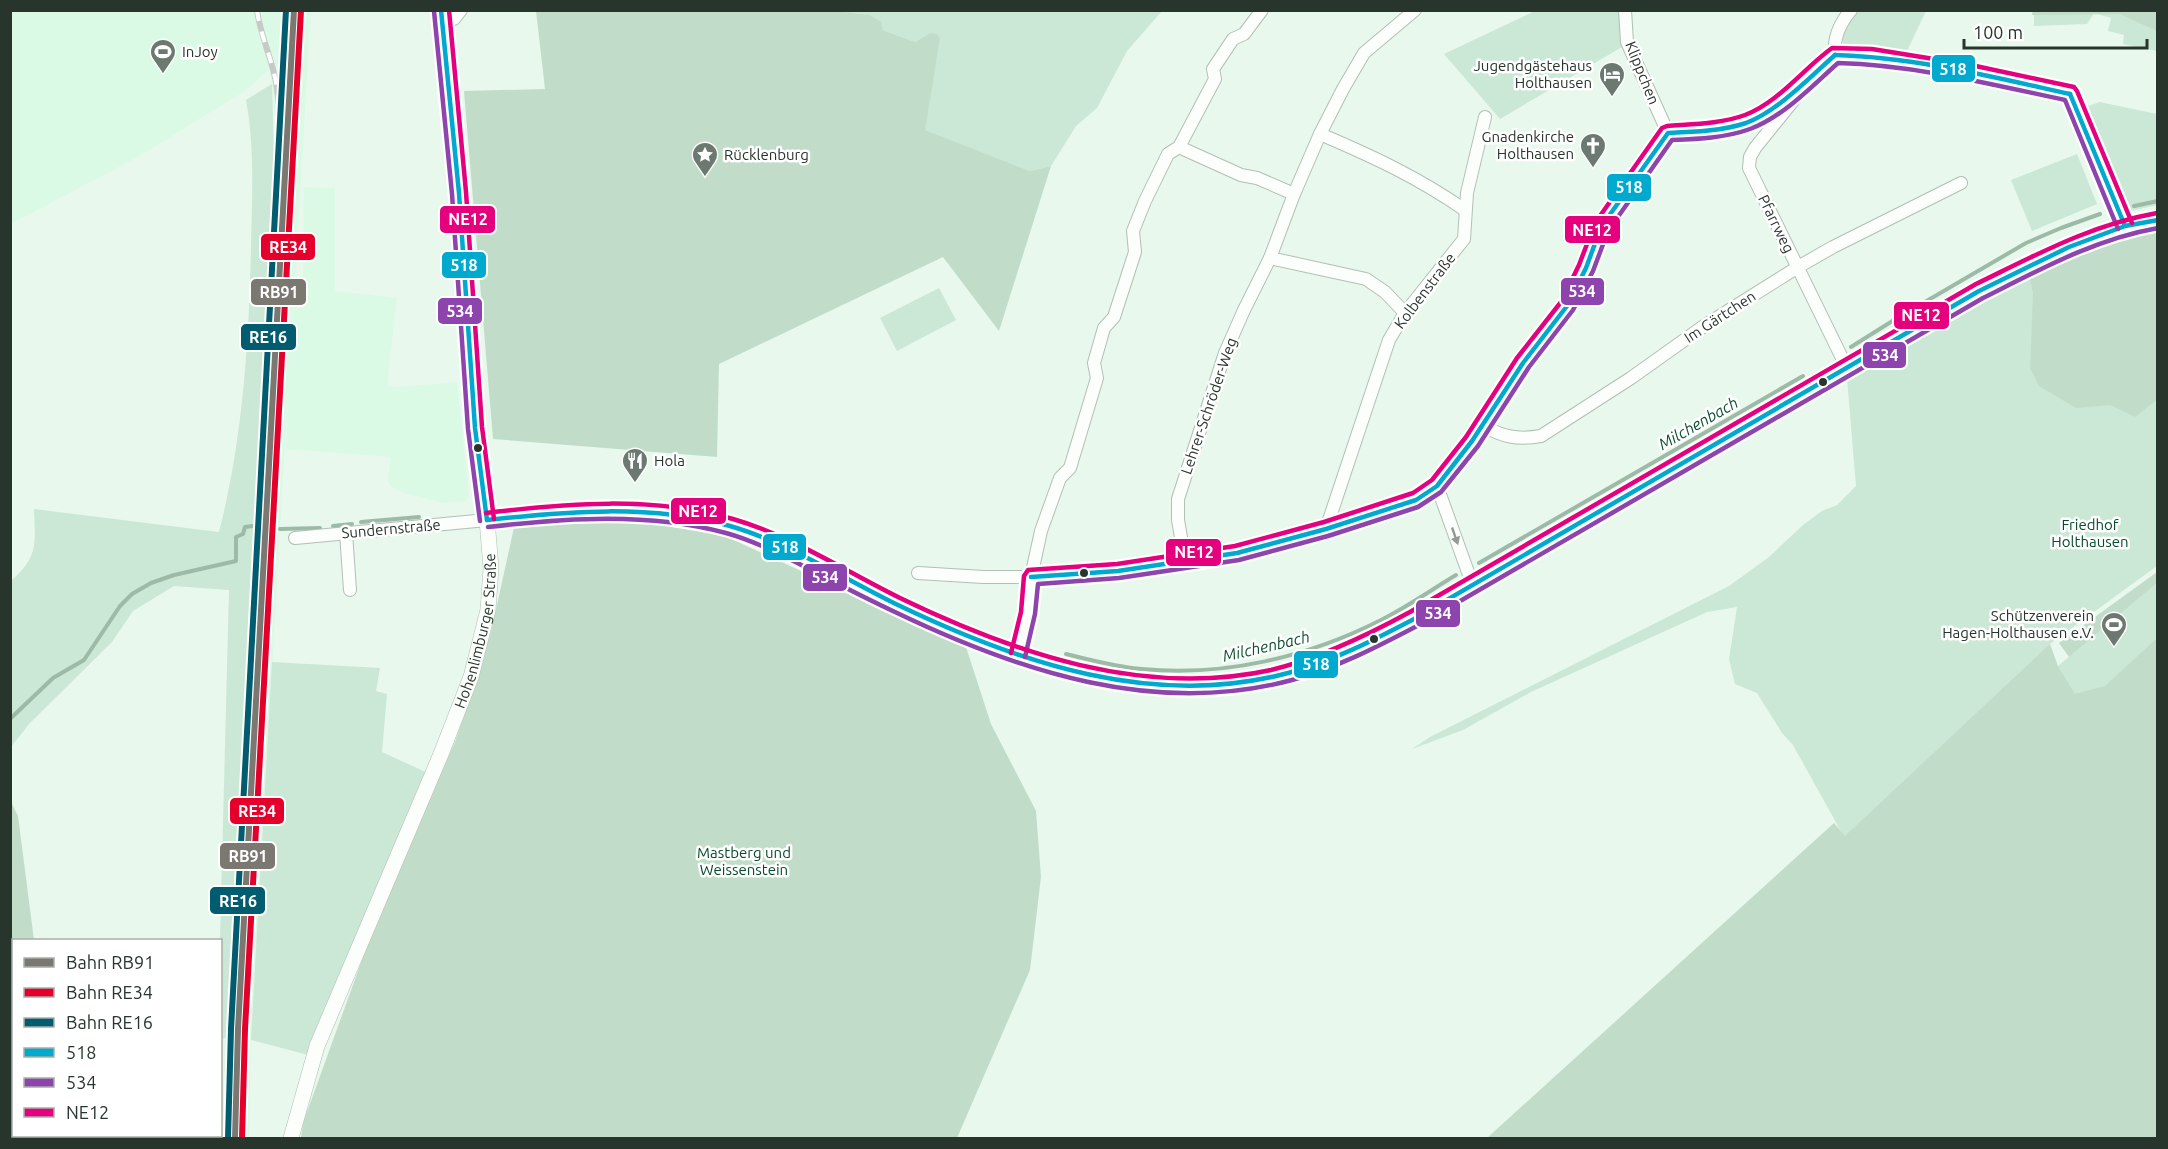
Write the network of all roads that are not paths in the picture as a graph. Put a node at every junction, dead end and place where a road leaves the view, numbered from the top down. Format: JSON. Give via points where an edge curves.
{"nodes":[{"id":1,"x":461,"y":10,"type":"edge"},
{"id":2,"x":1262,"y":10,"type":"edge"},
{"id":3,"x":1415,"y":10,"type":"edge"},
{"id":4,"x":1625,"y":10,"type":"edge"},
{"id":5,"x":1851,"y":10,"type":"edge"},
{"id":6,"x":441,"y":16,"type":"edge"},
{"id":7,"x":1835,"y":55,"type":"junction"},
{"id":8,"x":1798,"y":88,"type":"junction"},
{"id":9,"x":1485,"y":117,"type":"dead end"},
{"id":10,"x":1320,"y":134,"type":"junction"},
{"id":11,"x":1668,"y":134,"type":"junction"},
{"id":12,"x":1179,"y":147,"type":"junction"},
{"id":13,"x":1961,"y":183,"type":"dead end"},
{"id":14,"x":1294,"y":194,"type":"junction"},
{"id":15,"x":1466,"y":210,"type":"junction"},
{"id":16,"x":2157,"y":220,"type":"edge"},
{"id":17,"x":2125,"y":226,"type":"junction"},
{"id":18,"x":1270,"y":258,"type":"junction"},
{"id":19,"x":1798,"y":267,"type":"junction"},
{"id":20,"x":1405,"y":312,"type":"junction"},
{"id":21,"x":1846,"y":366,"type":"junction"},
{"id":22,"x":1482,"y":425,"type":"junction"},
{"id":23,"x":1437,"y":486,"type":"junction"},
{"id":24,"x":488,"y":520,"type":"junction"},
{"id":25,"x":1326,"y":530,"type":"junction"},
{"id":26,"x":346,"y":533,"type":"junction"},
{"id":27,"x":295,"y":538,"type":"dead end"},
{"id":28,"x":1185,"y":560,"type":"junction"},
{"id":29,"x":918,"y":573,"type":"dead end"},
{"id":30,"x":1031,"y":577,"type":"junction"},
{"id":31,"x":1473,"y":586,"type":"junction"},
{"id":32,"x":350,"y":590,"type":"dead end"},
{"id":33,"x":1018,"y":655,"type":"junction"},
{"id":34,"x":291,"y":1138,"type":"edge"}],
"edges":[{"from":1,"to":6,"type":"street","name":"Hohenlimburger Straße","via":[[454,19]]},
{"from":2,"to":12,"type":"street","via":[[1244,34],[1233,39],[1213,69],[1215,79]]},
{"from":3,"to":10,"type":"street","name":"Lehrer-Schröder-Weg","via":[[1364,53]]},
{"from":4,"to":11,"type":"street","name":"Klippchen","via":[[1627,42]]},
{"from":5,"to":7,"type":"street","via":[[1833,42]]},
{"from":6,"to":24,"type":"main road","name":"Hohenlimburger Straße","via":[[460,204],[475,428]]},
{"from":7,"to":8,"type":"street"},
{"from":7,"to":17,"type":"street","via":[[1872,56],[1970,72],[2070,94]]},
{"from":8,"to":11,"type":"street","via":[[1753,120],[1707,131]]},
{"from":8,"to":19,"type":"street","name":"Pfarrweg","via":[[1797,96],[1755,148],[1749,168]]},
{"from":9,"to":15,"type":"street","name":"Kolbenstraße"},
{"from":10,"to":14,"type":"street","name":"Lehrer-Schröder-Weg"},
{"from":10,"to":15,"type":"street","via":[[1380,160]]},
{"from":11,"to":22,"type":"street","via":[[1600,227],[1567,306]]},
{"from":12,"to":14,"type":"street","via":[[1241,176],[1257,178]]},
{"from":12,"to":30,"type":"street","via":[[1168,154],[1133,231],[1135,252],[1114,317],[1104,328],[1094,363],[1097,378],[1070,468],[1060,478],[1041,531]]},
{"from":13,"to":19,"type":"street","name":"Im Gärtchen"},
{"from":14,"to":18,"type":"street","name":"Lehrer-Schröder-Weg"},
{"from":15,"to":20,"type":"street","name":"Kolbenstraße","via":[[1464,239]]},
{"from":16,"to":17,"type":"main road"},
{"from":17,"to":21,"type":"main road","via":[[2018,271]]},
{"from":18,"to":20,"type":"street","via":[[1366,279]]},
{"from":18,"to":28,"type":"street","name":"Lehrer-Schröder-Weg","via":[[1224,353],[1178,499]]},
{"from":19,"to":21,"type":"street","name":"Pfarrweg"},
{"from":19,"to":22,"type":"street","name":"Im Gärtchen","via":[[1541,436],[1511,438]]},
{"from":20,"to":25,"type":"street","name":"Kolbenstraße","via":[[1389,340]]},
{"from":21,"to":31,"type":"main road"},
{"from":22,"to":23,"type":"street"},
{"from":23,"to":25,"type":"street","via":[[1416,500]]},
{"from":23,"to":31,"type":"street","one_way":true},
{"from":24,"to":26,"type":"street","name":"Sundernstraße"},
{"from":24,"to":33,"type":"main road","via":[[625,510],[679,514],[736,526],[920,615]]},
{"from":24,"to":34,"type":"main road","name":"Hohenlimburger Straße","via":[[488,610],[471,677],[317,1046]]},
{"from":25,"to":28,"type":"street","via":[[1237,553]]},
{"from":26,"to":27,"type":"street","name":"Sundernstraße"},
{"from":26,"to":32,"type":"street"},
{"from":28,"to":30,"type":"street","via":[[1118,571]]},
{"from":29,"to":30,"type":"street"},
{"from":30,"to":33,"type":"street"},
{"from":31,"to":33,"type":"main road","via":[[1374,640],[1333,658],[1271,677],[1202,686],[1148,682],[1089,675]]}]}
